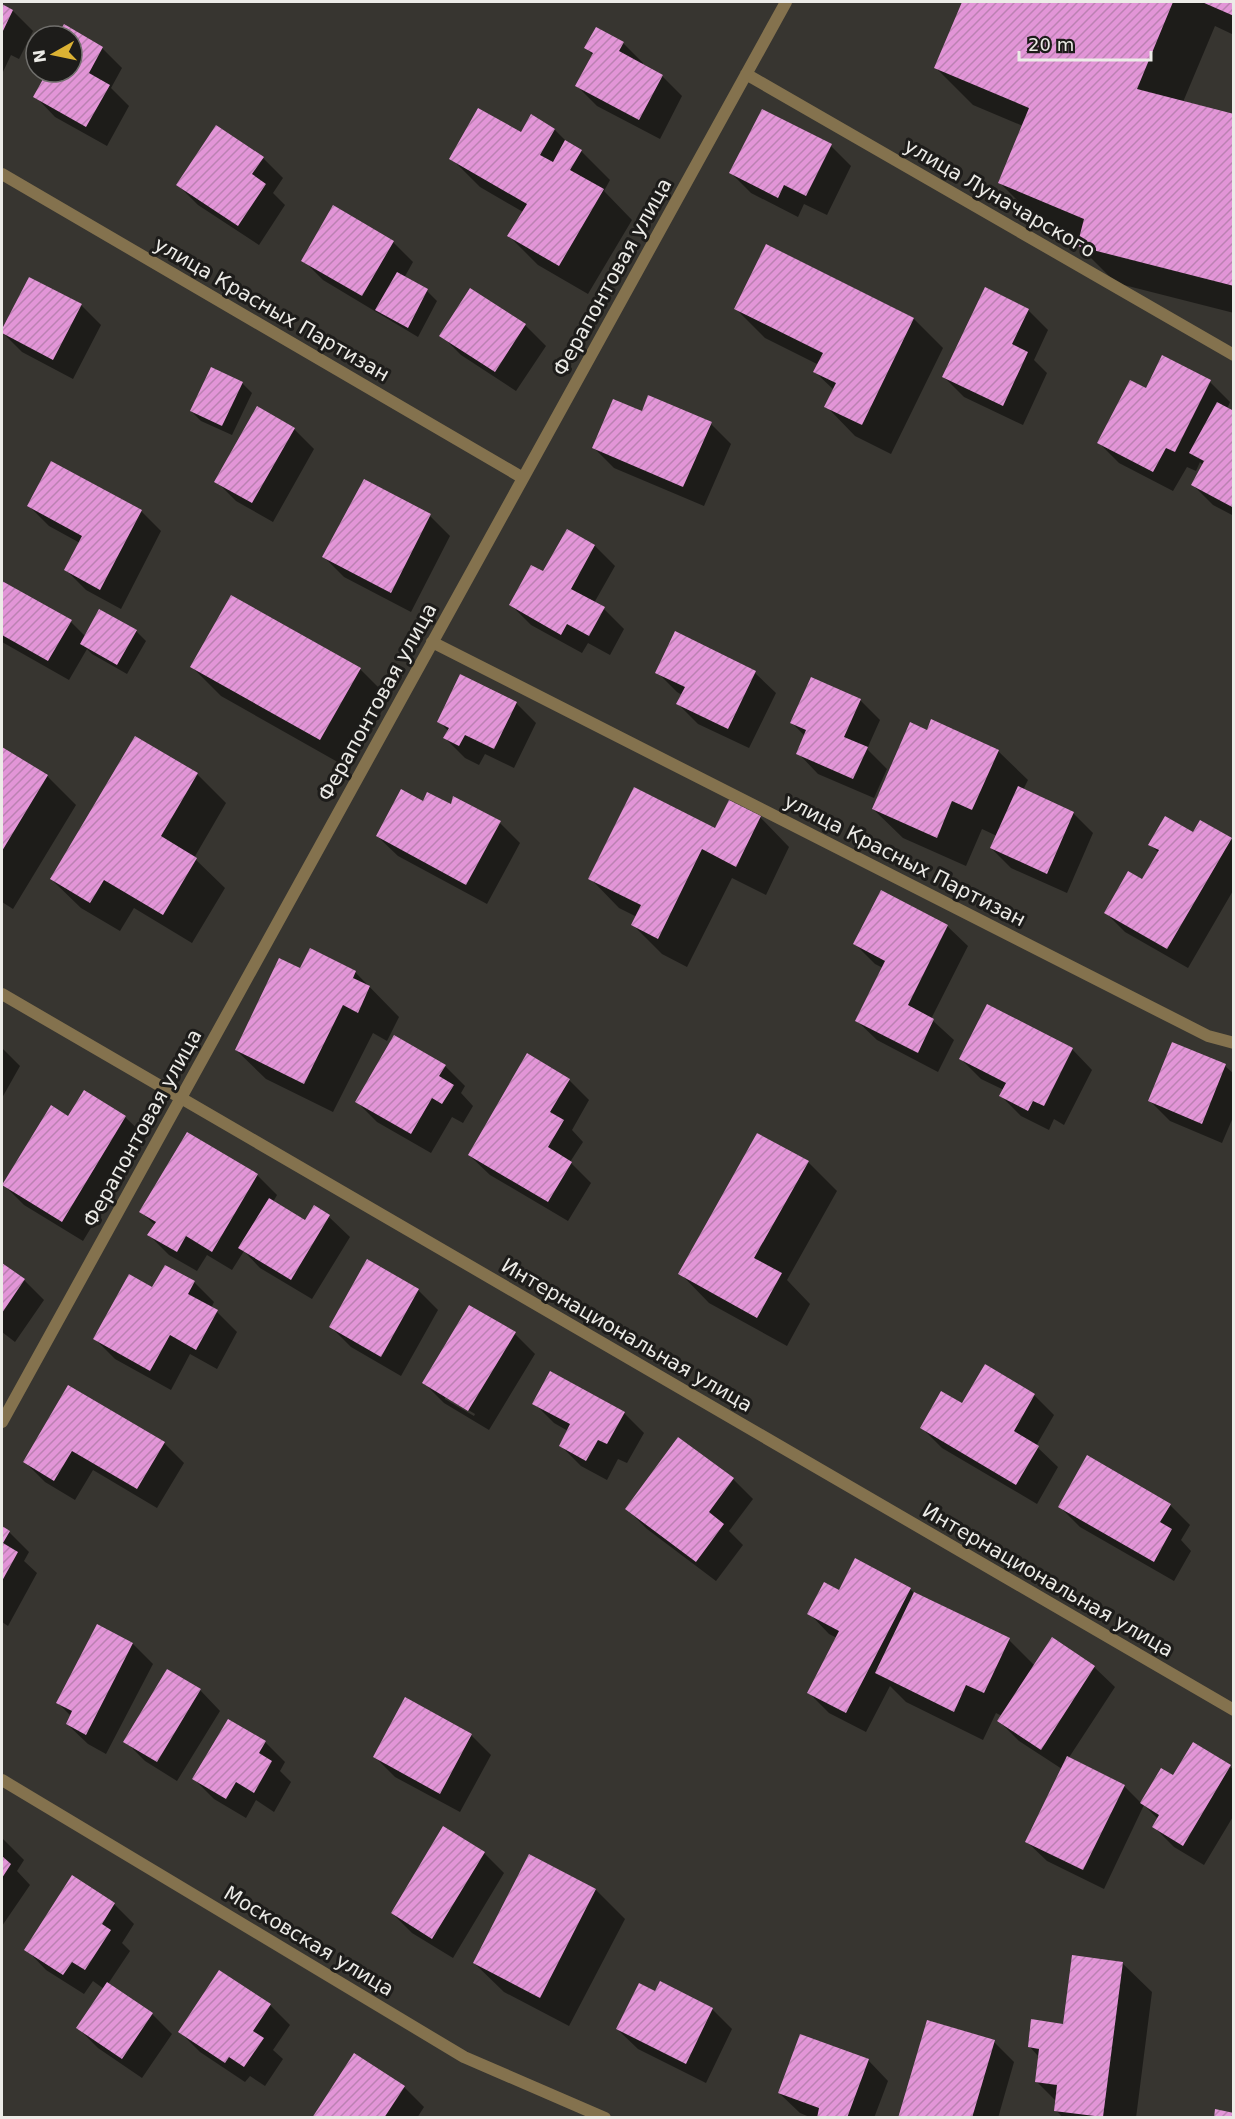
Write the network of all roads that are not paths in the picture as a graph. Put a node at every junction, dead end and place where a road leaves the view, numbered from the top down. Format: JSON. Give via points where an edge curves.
{"nodes":[{"id":1,"x":786,"y":2,"type":"edge"},
{"id":2,"x":746,"y":74,"type":"junction"},
{"id":3,"x":2,"y":174,"type":"edge"},
{"id":4,"x":1233,"y":355,"type":"edge"},
{"id":5,"x":523,"y":478,"type":"junction"},
{"id":6,"x":432,"y":642,"type":"junction"},
{"id":7,"x":2,"y":994,"type":"edge"},
{"id":8,"x":1233,"y":1043,"type":"edge"},
{"id":9,"x":181,"y":1098,"type":"junction"},
{"id":10,"x":2,"y":1422,"type":"edge"},
{"id":11,"x":1233,"y":1710,"type":"edge"},
{"id":12,"x":2,"y":1780,"type":"edge"},
{"id":13,"x":605,"y":2118,"type":"edge"}],
"edges":[{"from":1,"to":2,"type":"street","name":"Ферапонтовая улица"},
{"from":2,"to":4,"type":"street","name":"улица Луначарского"},
{"from":2,"to":5,"type":"street","name":"Ферапонтовая улица"},
{"from":3,"to":5,"type":"street","name":"улица Красных Партизан"},
{"from":5,"to":6,"type":"street","name":"Ферапонтовая улица"},
{"from":6,"to":8,"type":"street","name":"улица Красных Партизан","via":[[1208,1036]]},
{"from":6,"to":9,"type":"street","name":"Ферапонтовая улица"},
{"from":7,"to":9,"type":"street","name":"Интернациональная улица"},
{"from":9,"to":10,"type":"street","name":"Ферапонтовая улица"},
{"from":9,"to":11,"type":"street","name":"Интернациональная улица"},
{"from":12,"to":13,"type":"street","name":"Московская улица","via":[[464,2057]]}]}
